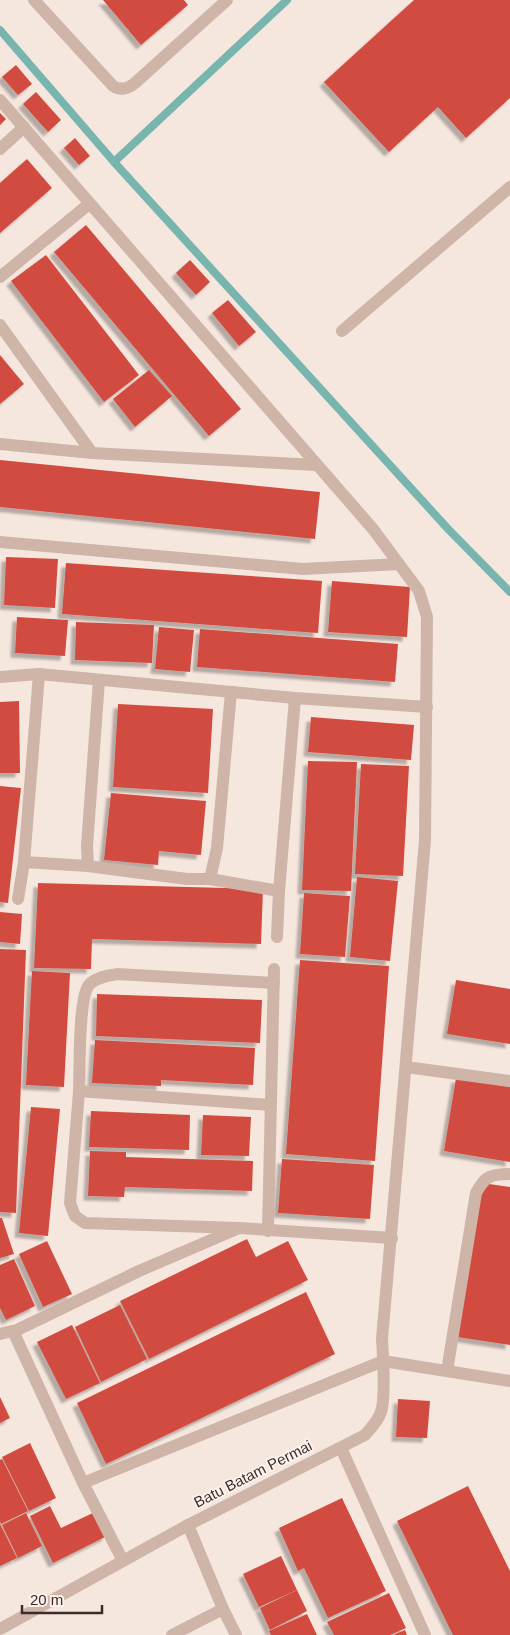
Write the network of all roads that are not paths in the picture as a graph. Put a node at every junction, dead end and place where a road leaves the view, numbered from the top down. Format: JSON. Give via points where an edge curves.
{"nodes":[{"id":1,"x":34,"y":0,"type":"edge"},
{"id":2,"x":227,"y":0,"type":"edge"},
{"id":3,"x":0,"y":100,"type":"edge"},
{"id":4,"x":24,"y":127,"type":"junction"},
{"id":5,"x":0,"y":149,"type":"edge"},
{"id":6,"x":510,"y":187,"type":"edge"},
{"id":7,"x":90,"y":204,"type":"junction"},
{"id":8,"x":0,"y":277,"type":"edge"},
{"id":9,"x":0,"y":325,"type":"edge"},
{"id":10,"x":342,"y":330,"type":"dead end"},
{"id":11,"x":0,"y":444,"type":"edge"},
{"id":12,"x":92,"y":453,"type":"junction"},
{"id":13,"x":317,"y":465,"type":"junction"},
{"id":14,"x":0,"y":542,"type":"edge"},
{"id":15,"x":399,"y":564,"type":"junction"},
{"id":16,"x":39,"y":674,"type":"junction"},
{"id":17,"x":0,"y":677,"type":"edge"},
{"id":18,"x":99,"y":680,"type":"junction"},
{"id":19,"x":231,"y":692,"type":"junction"},
{"id":20,"x":295,"y":698,"type":"junction"},
{"id":21,"x":427,"y":707,"type":"junction"},
{"id":22,"x":24,"y":862,"type":"junction"},
{"id":23,"x":88,"y":866,"type":"junction"},
{"id":24,"x":210,"y":879,"type":"junction"},
{"id":25,"x":279,"y":891,"type":"junction"},
{"id":26,"x":18,"y":898,"type":"dead end"},
{"id":27,"x":277,"y":937,"type":"dead end"},
{"id":28,"x":274,"y":969,"type":"dead end"},
{"id":29,"x":274,"y":983,"type":"junction"},
{"id":30,"x":406,"y":1067,"type":"junction"},
{"id":31,"x":510,"y":1081,"type":"edge"},
{"id":32,"x":79,"y":1090,"type":"junction"},
{"id":33,"x":270,"y":1105,"type":"junction"},
{"id":34,"x":510,"y":1174,"type":"edge"},
{"id":35,"x":239,"y":1228,"type":"junction"},
{"id":36,"x":268,"y":1231,"type":"junction"},
{"id":37,"x":392,"y":1238,"type":"junction"},
{"id":38,"x":6,"y":1332,"type":"edge"},
{"id":39,"x":383,"y":1361,"type":"junction"},
{"id":40,"x":447,"y":1371,"type":"junction"},
{"id":41,"x":510,"y":1380,"type":"edge"},
{"id":42,"x":341,"y":1448,"type":"junction"},
{"id":43,"x":83,"y":1483,"type":"junction"},
{"id":44,"x":188,"y":1525,"type":"junction"},
{"id":45,"x":123,"y":1560,"type":"junction"},
{"id":46,"x":223,"y":1608,"type":"junction"},
{"id":47,"x":0,"y":1629,"type":"edge"},
{"id":48,"x":172,"y":1635,"type":"edge"},
{"id":49,"x":236,"y":1635,"type":"edge"},
{"id":50,"x":425,"y":1635,"type":"edge"}],
"edges":[{"from":1,"to":2,"type":"street","via":[[113,86],[121,89],[135,83]]},
{"from":3,"to":4,"type":"street","name":"Batu Batam Permai"},
{"from":4,"to":5,"type":"street"},
{"from":4,"to":7,"type":"street","name":"Batu Batam Permai"},
{"from":6,"to":10,"type":"street"},
{"from":7,"to":8,"type":"street"},
{"from":7,"to":13,"type":"street","name":"Batu Batam Permai"},
{"from":9,"to":12,"type":"street"},
{"from":11,"to":12,"type":"street"},
{"from":12,"to":13,"type":"street"},
{"from":13,"to":15,"type":"street","name":"Batu Batam Permai"},
{"from":14,"to":15,"type":"street","via":[[303,569]]},
{"from":15,"to":21,"type":"street","name":"Batu Batam Permai","via":[[419,592],[427,617]]},
{"from":16,"to":17,"type":"street"},
{"from":16,"to":18,"type":"street"},
{"from":16,"to":22,"type":"street"},
{"from":18,"to":19,"type":"street"},
{"from":18,"to":23,"type":"street"},
{"from":19,"to":20,"type":"street"},
{"from":19,"to":24,"type":"street","via":[[217,848]]},
{"from":20,"to":21,"type":"street"},
{"from":20,"to":25,"type":"street"},
{"from":21,"to":30,"type":"street","name":"Batu Batam Permai","via":[[425,840]]},
{"from":22,"to":23,"type":"street"},
{"from":22,"to":26,"type":"street"},
{"from":23,"to":24,"type":"street"},
{"from":24,"to":25,"type":"street"},
{"from":25,"to":27,"type":"street"},
{"from":28,"to":29,"type":"street"},
{"from":29,"to":32,"type":"street","via":[[117,974],[95,980],[88,985],[82,1013]]},
{"from":29,"to":33,"type":"street"},
{"from":30,"to":31,"type":"street"},
{"from":30,"to":37,"type":"street","name":"Batu Batam Permai"},
{"from":32,"to":33,"type":"street"},
{"from":32,"to":35,"type":"street","via":[[70,1203],[79,1220],[86,1223]]},
{"from":33,"to":36,"type":"street"},
{"from":34,"to":40,"type":"street","via":[[498,1174],[483,1180],[476,1193]]},
{"from":35,"to":36,"type":"street"},
{"from":35,"to":38,"type":"street"},
{"from":36,"to":37,"type":"street"},
{"from":37,"to":39,"type":"street","name":"Batu Batam Permai","via":[[382,1339]]},
{"from":38,"to":43,"type":"street"},
{"from":39,"to":40,"type":"street"},
{"from":39,"to":42,"type":"street","name":"Batu Batam Permai","via":[[381,1411],[365,1435]]},
{"from":39,"to":43,"type":"street"},
{"from":40,"to":41,"type":"street"},
{"from":42,"to":44,"type":"street","name":"Batu Batam Permai"},
{"from":42,"to":50,"type":"street"},
{"from":43,"to":45,"type":"street"},
{"from":44,"to":45,"type":"street","name":"Batu Batam Permai"},
{"from":44,"to":46,"type":"street"},
{"from":45,"to":47,"type":"street","name":"Batu Batam Permai"},
{"from":46,"to":48,"type":"street"},
{"from":46,"to":49,"type":"street"}]}
